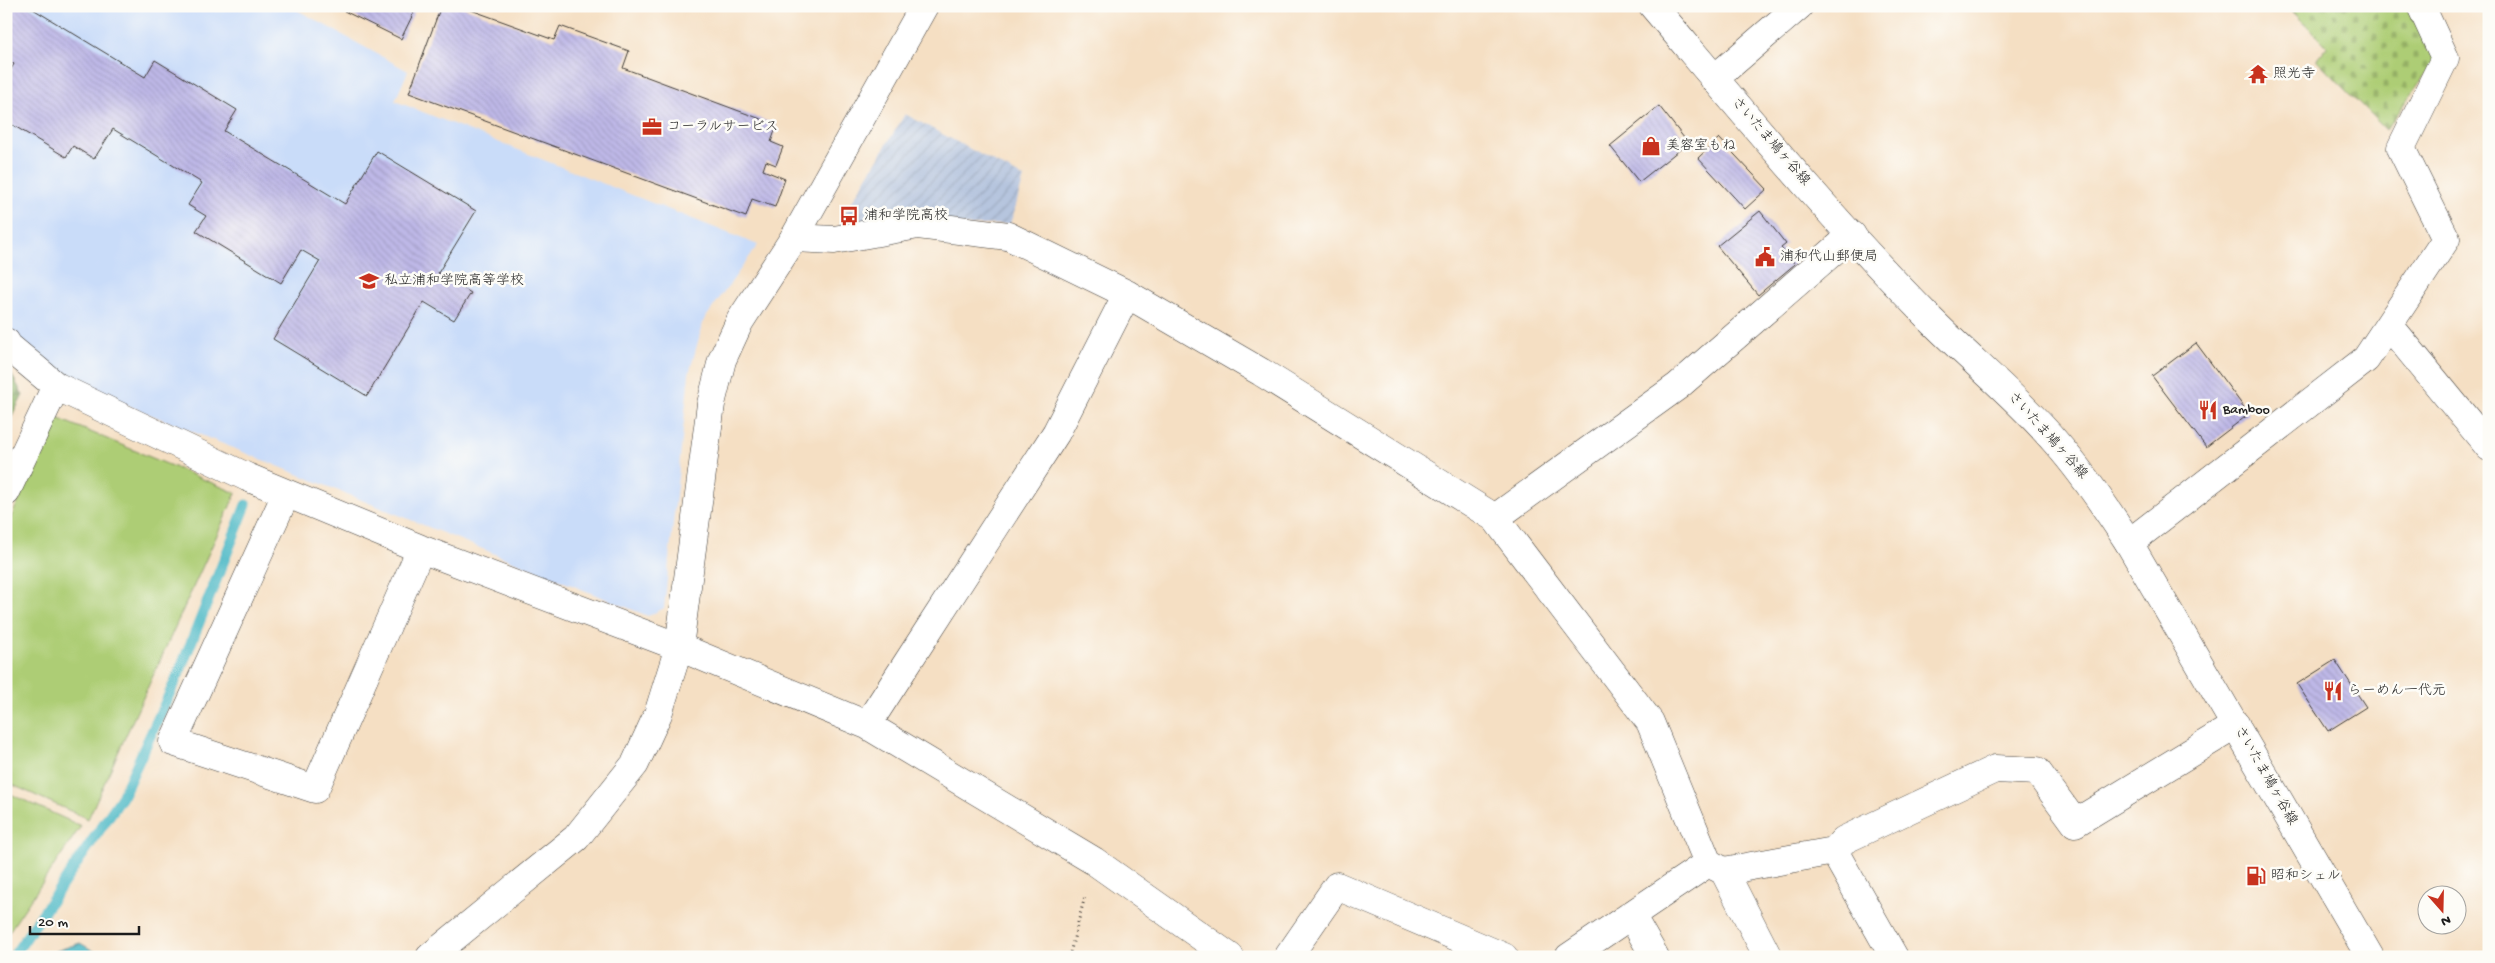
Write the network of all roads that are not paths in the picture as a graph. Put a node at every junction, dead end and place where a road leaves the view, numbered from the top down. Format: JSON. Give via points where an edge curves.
{"nodes":[{"id":1,"x":924,"y":6,"type":"edge"},
{"id":2,"x":1652,"y":6,"type":"edge"},
{"id":3,"x":1799,"y":6,"type":"edge"},
{"id":4,"x":2421,"y":6,"type":"edge"},
{"id":5,"x":1714,"y":79,"type":"junction"},
{"id":6,"x":1852,"y":235,"type":"junction"},
{"id":7,"x":794,"y":238,"type":"junction"},
{"id":8,"x":1127,"y":294,"type":"junction"},
{"id":9,"x":2388,"y":325,"type":"junction"},
{"id":10,"x":6,"y":342,"type":"edge"},
{"id":11,"x":56,"y":386,"type":"junction"},
{"id":12,"x":2489,"y":447,"type":"edge"},
{"id":13,"x":265,"y":485,"type":"junction"},
{"id":14,"x":6,"y":492,"type":"edge"},
{"id":15,"x":1495,"y":518,"type":"junction"},
{"id":16,"x":2129,"y":543,"type":"junction"},
{"id":17,"x":421,"y":549,"type":"junction"},
{"id":18,"x":679,"y":647,"type":"junction"},
{"id":19,"x":867,"y":725,"type":"junction"},
{"id":20,"x":2236,"y":725,"type":"junction"},
{"id":21,"x":1834,"y":851,"type":"junction"},
{"id":22,"x":1716,"y":867,"type":"junction"},
{"id":23,"x":1631,"y":915,"type":"junction"},
{"id":24,"x":430,"y":957,"type":"edge"},
{"id":25,"x":1230,"y":957,"type":"edge"},
{"id":26,"x":1288,"y":957,"type":"edge"},
{"id":27,"x":1504,"y":957,"type":"edge"},
{"id":28,"x":1569,"y":957,"type":"edge"},
{"id":29,"x":1655,"y":957,"type":"edge"},
{"id":30,"x":1768,"y":957,"type":"edge"},
{"id":31,"x":1894,"y":957,"type":"edge"},
{"id":32,"x":2370,"y":957,"type":"edge"}],
"edges":[{"from":1,"to":7,"type":"street"},
{"from":2,"to":5,"type":"street","name":"さいたま鳩ヶ谷線"},
{"from":3,"to":5,"type":"street"},
{"from":4,"to":9,"type":"street","via":[[2445,58],[2401,148],[2446,239]]},
{"from":5,"to":6,"type":"street","name":"さいたま鳩ヶ谷線"},
{"from":6,"to":15,"type":"street","via":[[1678,386]]},
{"from":6,"to":16,"type":"street","name":"さいたま鳩ヶ谷線","via":[[1931,320],[2058,444],[2093,488]]},
{"from":7,"to":8,"type":"street","via":[[834,240],[918,225],[1008,236]]},
{"from":7,"to":18,"type":"street","via":[[740,321],[722,360],[711,404]]},
{"from":8,"to":15,"type":"street","via":[[1261,372]]},
{"from":8,"to":19,"type":"street","via":[[1056,433]]},
{"from":9,"to":12,"type":"street"},
{"from":9,"to":16,"type":"street","via":[[2366,360]]},
{"from":10,"to":11,"type":"street"},
{"from":11,"to":13,"type":"street"},
{"from":11,"to":14,"type":"street"},
{"from":13,"to":17,"type":"street"},
{"from":13,"to":17,"type":"street","via":[[172,742],[315,789]]},
{"from":15,"to":22,"type":"street","via":[[1650,722]]},
{"from":16,"to":20,"type":"street","name":"さいたま鳩ヶ谷線"},
{"from":17,"to":18,"type":"street"},
{"from":18,"to":19,"type":"street"},
{"from":18,"to":24,"type":"street","via":[[658,714],[635,764],[613,794],[576,838]]},
{"from":19,"to":25,"type":"street","via":[[1094,861]]},
{"from":20,"to":21,"type":"street","via":[[2075,823],[2037,771],[1995,769],[1844,840]]},
{"from":20,"to":32,"type":"street","name":"さいたま鳩ヶ谷線"},
{"from":21,"to":22,"type":"street"},
{"from":21,"to":31,"type":"street"},
{"from":22,"to":23,"type":"street"},
{"from":22,"to":30,"type":"street"},
{"from":23,"to":28,"type":"street"},
{"from":23,"to":29,"type":"street"},
{"from":26,"to":27,"type":"street","via":[[1337,886]]}]}
